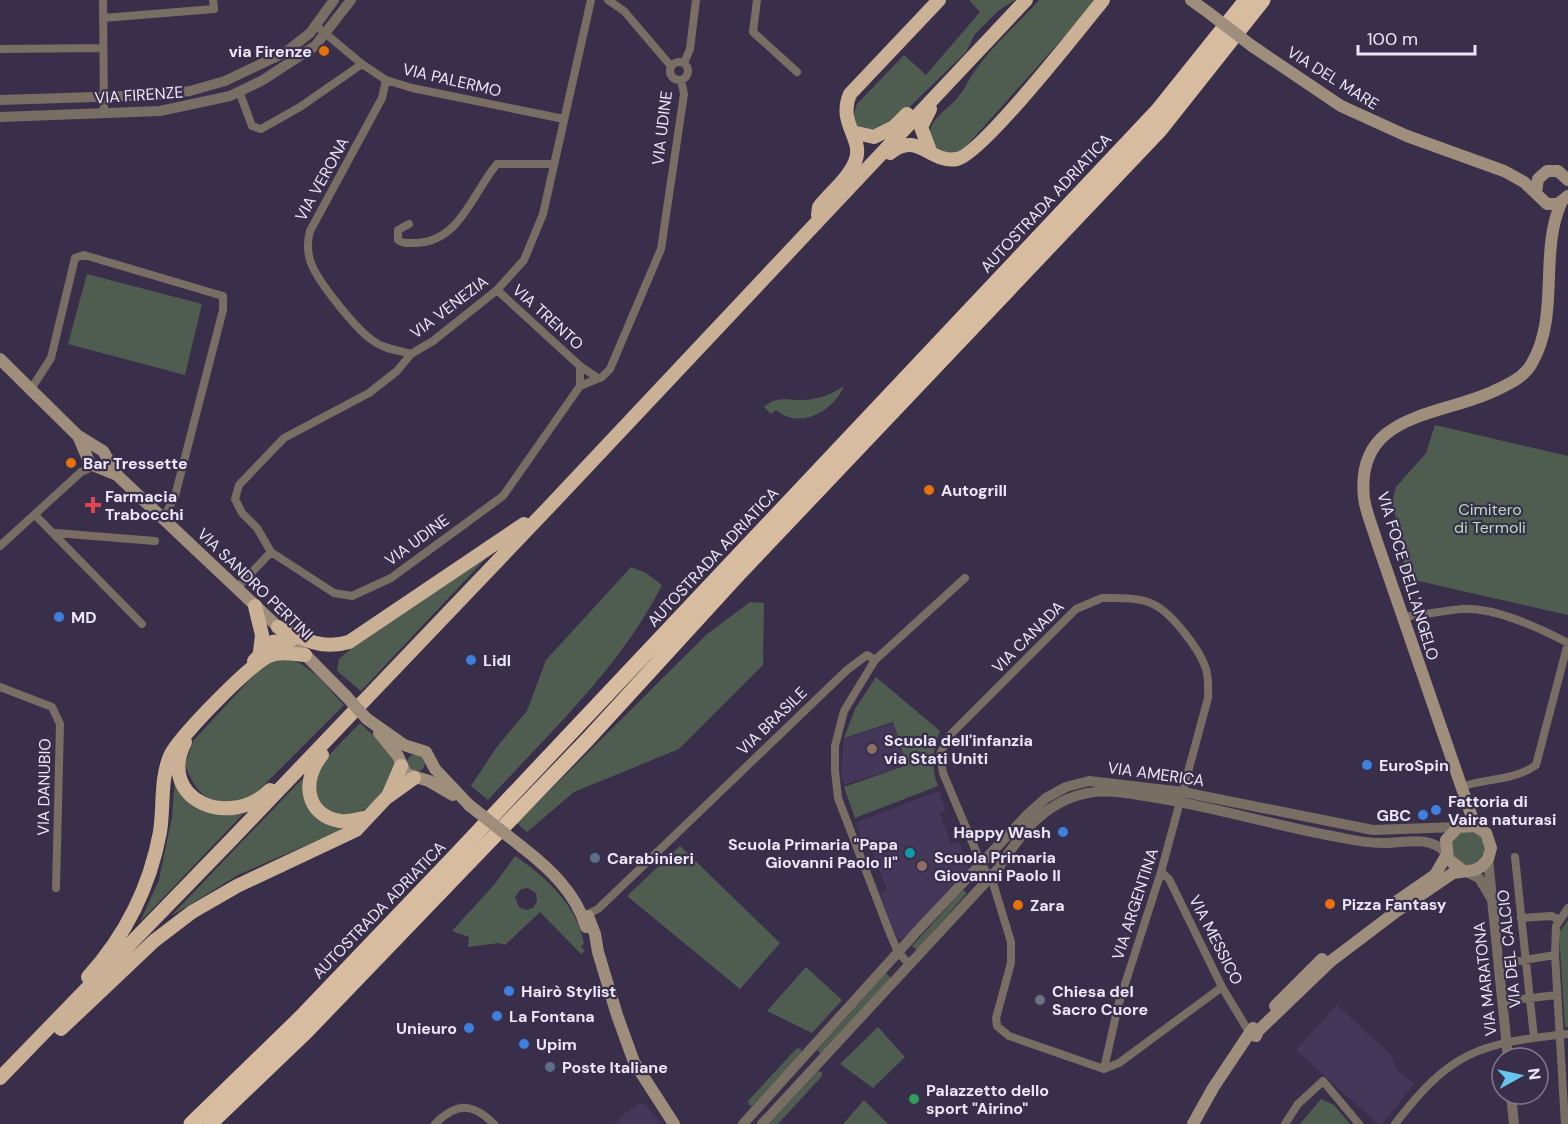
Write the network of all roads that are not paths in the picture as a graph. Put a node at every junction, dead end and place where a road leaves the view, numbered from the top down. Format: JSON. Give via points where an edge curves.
{"nodes":[{"id":1,"x":103,"y":0,"type":"edge"},
{"id":2,"x":213,"y":0,"type":"edge"},
{"id":3,"x":334,"y":0,"type":"edge"},
{"id":4,"x":351,"y":0,"type":"edge"},
{"id":5,"x":591,"y":0,"type":"edge"},
{"id":6,"x":608,"y":0,"type":"edge"},
{"id":7,"x":696,"y":0,"type":"edge"},
{"id":8,"x":757,"y":0,"type":"edge"},
{"id":9,"x":939,"y":0,"type":"edge"},
{"id":10,"x":1026,"y":0,"type":"edge"},
{"id":11,"x":1103,"y":0,"type":"edge"},
{"id":12,"x":1191,"y":0,"type":"edge"},
{"id":13,"x":1246,"y":0,"type":"edge"},
{"id":14,"x":1263,"y":0,"type":"edge"},
{"id":15,"x":103,"y":18,"type":"junction"},
{"id":16,"x":315,"y":25,"type":"junction"},
{"id":17,"x":324,"y":34,"type":"junction"},
{"id":18,"x":103,"y":48,"type":"junction"},
{"id":19,"x":0,"y":49,"type":"edge"},
{"id":20,"x":684,"y":63,"type":"junction"},
{"id":21,"x":362,"y":64,"type":"junction"},
{"id":22,"x":671,"y":66,"type":"junction"},
{"id":23,"x":797,"y":72,"type":"dead end"},
{"id":24,"x":386,"y":80,"type":"junction"},
{"id":25,"x":681,"y":80,"type":"junction"},
{"id":26,"x":947,"y":86,"type":"junction"},
{"id":27,"x":239,"y":92,"type":"junction"},
{"id":28,"x":103,"y":96,"type":"junction"},
{"id":29,"x":0,"y":100,"type":"edge"},
{"id":30,"x":104,"y":113,"type":"junction"},
{"id":31,"x":0,"y":117,"type":"edge"},
{"id":32,"x":564,"y":120,"type":"junction"},
{"id":33,"x":852,"y":132,"type":"junction"},
{"id":34,"x":930,"y":151,"type":"junction"},
{"id":35,"x":554,"y":164,"type":"junction"},
{"id":36,"x":1504,"y":171,"type":"junction"},
{"id":37,"x":1543,"y":173,"type":"junction"},
{"id":38,"x":858,"y":178,"type":"junction"},
{"id":39,"x":1568,"y":180,"type":"edge"},
{"id":40,"x":1538,"y":196,"type":"junction"},
{"id":41,"x":1565,"y":200,"type":"edge"},
{"id":42,"x":816,"y":223,"type":"junction"},
{"id":43,"x":410,"y":224,"type":"dead end"},
{"id":44,"x":1550,"y":244,"type":"junction"},
{"id":45,"x":497,"y":290,"type":"junction"},
{"id":46,"x":411,"y":354,"type":"junction"},
{"id":47,"x":0,"y":359,"type":"edge"},
{"id":48,"x":580,"y":366,"type":"junction"},
{"id":49,"x":598,"y":378,"type":"junction"},
{"id":50,"x":580,"y":386,"type":"junction"},
{"id":51,"x":31,"y":389,"type":"junction"},
{"id":52,"x":94,"y":459,"type":"junction"},
{"id":53,"x":548,"y":508,"type":"junction"},
{"id":54,"x":35,"y":515,"type":"junction"},
{"id":55,"x":163,"y":519,"type":"junction"},
{"id":56,"x":56,"y":533,"type":"junction"},
{"id":57,"x":155,"y":541,"type":"dead end"},
{"id":58,"x":0,"y":546,"type":"edge"},
{"id":59,"x":271,"y":552,"type":"junction"},
{"id":60,"x":965,"y":578,"type":"dead end"},
{"id":61,"x":236,"y":589,"type":"junction"},
{"id":62,"x":255,"y":606,"type":"junction"},
{"id":63,"x":1402,"y":617,"type":"junction"},
{"id":64,"x":142,"y":624,"type":"dead end"},
{"id":65,"x":278,"y":627,"type":"junction"},
{"id":66,"x":291,"y":640,"type":"junction"},
{"id":67,"x":260,"y":652,"type":"junction"},
{"id":68,"x":305,"y":655,"type":"junction"},
{"id":69,"x":874,"y":660,"type":"junction"},
{"id":70,"x":243,"y":675,"type":"junction"},
{"id":71,"x":0,"y":687,"type":"edge"},
{"id":72,"x":367,"y":719,"type":"junction"},
{"id":73,"x":193,"y":727,"type":"junction"},
{"id":74,"x":337,"y":729,"type":"junction"},
{"id":75,"x":412,"y":748,"type":"junction"},
{"id":76,"x":312,"y":755,"type":"junction"},
{"id":77,"x":430,"y":760,"type":"junction"},
{"id":78,"x":401,"y":764,"type":"junction"},
{"id":79,"x":416,"y":778,"type":"junction"},
{"id":80,"x":1463,"y":793,"type":"junction"},
{"id":81,"x":1182,"y":797,"type":"junction"},
{"id":82,"x":386,"y":798,"type":"junction"},
{"id":83,"x":468,"y":804,"type":"junction"},
{"id":84,"x":368,"y":817,"type":"junction"},
{"id":85,"x":1459,"y":826,"type":"junction"},
{"id":86,"x":1474,"y":826,"type":"junction"},
{"id":87,"x":1358,"y":827,"type":"junction"},
{"id":88,"x":1356,"y":840,"type":"junction"},
{"id":89,"x":1445,"y":854,"type":"junction"},
{"id":90,"x":1515,"y":857,"type":"dead end"},
{"id":91,"x":1488,"y":859,"type":"junction"},
{"id":92,"x":986,"y":870,"type":"junction"},
{"id":93,"x":1462,"y":870,"type":"junction"},
{"id":94,"x":1161,"y":872,"type":"junction"},
{"id":95,"x":56,"y":888,"type":"dead end"},
{"id":96,"x":1491,"y":898,"type":"junction"},
{"id":97,"x":1568,"y":908,"type":"edge"},
{"id":98,"x":585,"y":914,"type":"junction"},
{"id":99,"x":1521,"y":918,"type":"junction"},
{"id":100,"x":1560,"y":920,"type":"junction"},
{"id":101,"x":898,"y":952,"type":"junction"},
{"id":102,"x":1555,"y":955,"type":"junction"},
{"id":103,"x":1526,"y":959,"type":"junction"},
{"id":104,"x":1499,"y":964,"type":"junction"},
{"id":105,"x":910,"y":965,"type":"junction"},
{"id":106,"x":1222,"y":987,"type":"junction"},
{"id":107,"x":1557,"y":995,"type":"junction"},
{"id":108,"x":1530,"y":998,"type":"junction"},
{"id":109,"x":1503,"y":1001,"type":"junction"},
{"id":110,"x":1251,"y":1031,"type":"junction"},
{"id":111,"x":1568,"y":1034,"type":"edge"},
{"id":112,"x":1558,"y":1035,"type":"junction"},
{"id":113,"x":1534,"y":1038,"type":"junction"},
{"id":114,"x":1507,"y":1042,"type":"junction"},
{"id":115,"x":1507,"y":1046,"type":"edge"},
{"id":116,"x":809,"y":1051,"type":"junction"},
{"id":117,"x":820,"y":1062,"type":"junction"},
{"id":118,"x":14,"y":1066,"type":"junction"},
{"id":119,"x":1104,"y":1069,"type":"junction"},
{"id":120,"x":0,"y":1078,"type":"edge"},
{"id":121,"x":1512,"y":1106,"type":"edge"},
{"id":122,"x":749,"y":1122,"type":"edge"},
{"id":123,"x":190,"y":1124,"type":"edge"},
{"id":124,"x":210,"y":1124,"type":"edge"},
{"id":125,"x":435,"y":1124,"type":"edge"},
{"id":126,"x":494,"y":1124,"type":"edge"},
{"id":127,"x":674,"y":1124,"type":"edge"},
{"id":128,"x":762,"y":1124,"type":"edge"},
{"id":129,"x":1193,"y":1124,"type":"edge"},
{"id":130,"x":1197,"y":1124,"type":"edge"},
{"id":131,"x":1285,"y":1124,"type":"edge"},
{"id":132,"x":1359,"y":1124,"type":"edge"},
{"id":133,"x":1395,"y":1124,"type":"edge"},
{"id":134,"x":1514,"y":1124,"type":"edge"},
{"id":135,"x":1565,"y":1124,"type":"edge"}],
"edges":[{"from":1,"to":15,"type":"street"},
{"from":2,"to":15,"type":"street","via":[[214,9]]},
{"from":3,"to":16,"type":"street","name":"VIA FIRENZE"},
{"from":4,"to":17,"type":"street","name":"VIA FIRENZE"},
{"from":5,"to":32,"type":"street","name":"VIA VENEZIA"},
{"from":6,"to":22,"type":"street","name":"VIA UDINE","via":[[624,11]]},
{"from":7,"to":20,"type":"street","name":"VIA UDINE","via":[[690,49]]},
{"from":8,"to":23,"type":"street","via":[[753,32]]},
{"from":9,"to":33,"type":"highway","via":[[850,94],[845,115]]},
{"from":10,"to":26,"type":"highway"},
{"from":11,"to":34,"type":"highway","via":[[972,150],[959,159],[944,159]]},
{"from":12,"to":36,"type":"main road","name":"VIA DEL MARE","bridge":true,"via":[[1341,106],[1374,123]]},
{"from":13,"to":123,"type":"highway","name":"AUTOSTRADA ADRIATICA","via":[[1158,110],[446,867],[301,1017]]},
{"from":14,"to":124,"type":"highway","name":"AUTOSTRADA ADRIATICA","via":[[1160,130],[588,739],[315,1022]]},
{"from":15,"to":18,"type":"street"},
{"from":16,"to":17,"type":"street","name":"VIA PALERMO"},
{"from":16,"to":28,"type":"street","name":"VIA FIRENZE","via":[[286,52],[225,81],[190,91]]},
{"from":17,"to":21,"type":"street","name":"VIA PALERMO"},
{"from":17,"to":27,"type":"street","name":"VIA FIRENZE","via":[[315,46]]},
{"from":18,"to":19,"type":"street"},
{"from":18,"to":28,"type":"street"},
{"from":20,"to":22,"type":"street"},
{"from":20,"to":25,"type":"street","name":"VIA UDINE","via":[[688,74]]},
{"from":21,"to":24,"type":"street","name":"VIA PALERMO"},
{"from":21,"to":27,"type":"street","via":[[261,129],[252,126]]},
{"from":22,"to":25,"type":"street","name":"VIA UDINE","via":[[671,75]]},
{"from":24,"to":32,"type":"street","name":"VIA PALERMO"},
{"from":24,"to":46,"type":"street","name":"VIA VERONA","via":[[382,98],[310,231],[307,249],[323,285],[370,339],[383,347]]},
{"from":25,"to":49,"type":"street","name":"VIA UDINE","via":[[684,94],[661,249],[610,369]]},
{"from":26,"to":33,"type":"highway","via":[[926,94],[884,134],[874,137]]},
{"from":26,"to":34,"type":"highway","via":[[921,127]]},
{"from":26,"to":38,"type":"highway"},
{"from":27,"to":30,"type":"street","name":"VIA FIRENZE","via":[[160,111]]},
{"from":28,"to":29,"type":"street","name":"VIA FIRENZE"},
{"from":28,"to":30,"type":"street"},
{"from":30,"to":31,"type":"street","name":"VIA FIRENZE"},
{"from":32,"to":35,"type":"street","name":"VIA VENEZIA"},
{"from":33,"to":42,"type":"highway","via":[[858,152],[855,162],[819,207]]},
{"from":34,"to":38,"type":"highway","via":[[902,144],[872,172]]},
{"from":35,"to":43,"type":"street","via":[[497,164],[472,205],[449,230],[428,243],[398,240],[398,230]]},
{"from":35,"to":45,"type":"street","name":"VIA VENEZIA","via":[[535,239],[516,270]]},
{"from":36,"to":37,"type":"main road","name":"VIA DEL MARE"},
{"from":36,"to":40,"type":"main road","name":"VIA DEL MARE"},
{"from":37,"to":39,"type":"main road","name":"VIA DEL MARE","via":[[1558,171]]},
{"from":37,"to":40,"type":"main road","via":[[1536,182]]},
{"from":38,"to":42,"type":"highway"},
{"from":40,"to":41,"type":"main road","name":"VIA DEL MARE","via":[[1550,205]]},
{"from":40,"to":44,"type":"main road","name":"VIA FOCE DELL'ANGELO"},
{"from":41,"to":44,"type":"main road","name":"VIA FOCE DELL'ANGELO"},
{"from":42,"to":53,"type":"highway"},
{"from":44,"to":63,"type":"main road","name":"VIA FOCE DELL'ANGELO","via":[[1546,314],[1541,344],[1532,365],[1513,382],[1484,395],[1406,420],[1372,447],[1363,479],[1364,500]]},
{"from":45,"to":46,"type":"street","name":"VIA VENEZIA"},
{"from":45,"to":48,"type":"street","name":"VIA TRENTO"},
{"from":46,"to":59,"type":"street","name":"VIA VENEZIA","via":[[369,393],[284,438],[239,485],[235,499]]},
{"from":47,"to":51,"type":"main road"},
{"from":48,"to":49,"type":"street"},
{"from":48,"to":50,"type":"street"},
{"from":49,"to":50,"type":"street","name":"VIA UDINE"},
{"from":50,"to":59,"type":"street","name":"VIA UDINE","via":[[503,495],[391,578],[352,596],[334,593]]},
{"from":51,"to":52,"type":"main road","via":[[77,435]]},
{"from":51,"to":55,"type":"street","via":[[51,358],[75,258],[84,255],[223,296],[195,424],[175,496]]},
{"from":52,"to":54,"type":"street"},
{"from":52,"to":55,"type":"main road","name":"VIA SANDRO PERTINI"},
{"from":53,"to":65,"type":"highway","via":[[349,642],[319,645]]},
{"from":53,"to":74,"type":"highway"},
{"from":54,"to":56,"type":"street"},
{"from":54,"to":58,"type":"street"},
{"from":55,"to":61,"type":"main road","name":"VIA SANDRO PERTINI"},
{"from":56,"to":57,"type":"street"},
{"from":56,"to":64,"type":"street"},
{"from":59,"to":61,"type":"street"},
{"from":60,"to":69,"type":"street","name":"VIA BRASILE"},
{"from":61,"to":62,"type":"main road","name":"VIA SANDRO PERTINI"},
{"from":62,"to":65,"type":"main road","name":"VIA SANDRO PERTINI"},
{"from":62,"to":67,"type":"highway","via":[[262,635]]},
{"from":63,"to":80,"type":"main road","name":"VIA FOCE DELL'ANGELO"},
{"from":63,"to":80,"type":"street","via":[[1464,609],[1486,611],[1568,643],[1536,765],[1522,776],[1476,782]]},
{"from":65,"to":66,"type":"main road","name":"VIA SANDRO PERTINI"},
{"from":66,"to":67,"type":"highway","via":[[272,642]]},
{"from":66,"to":68,"type":"main road","name":"VIA SANDRO PERTINI"},
{"from":67,"to":70,"type":"highway"},
{"from":68,"to":70,"type":"highway","via":[[271,655]]},
{"from":68,"to":72,"type":"main road","name":"VIA SANDRO PERTINI","bridge":true},
{"from":69,"to":98,"type":"street","name":"VIA BRASILE","via":[[867,655],[848,670],[604,902]]},
{"from":69,"to":101,"type":"street","via":[[844,711],[835,746],[835,771],[838,798]]},
{"from":70,"to":73,"type":"highway"},
{"from":71,"to":95,"type":"street","name":"VIA DANUBIO","via":[[52,707],[60,724]]},
{"from":72,"to":75,"type":"main road","name":"VIA SANDRO PERTINI"},
{"from":72,"to":78,"type":"main road","name":"VIA SANDRO PERTINI"},
{"from":73,"to":76,"type":"highway","via":[[180,752],[179,770],[190,795],[214,808],[238,808],[264,796]]},
{"from":73,"to":118,"type":"highway","via":[[171,754],[151,871],[127,925],[94,970],[19,1054]]},
{"from":74,"to":76,"type":"highway"},
{"from":74,"to":84,"type":"highway","via":[[334,742],[310,773],[308,790],[312,802],[335,820]]},
{"from":75,"to":77,"type":"main road","name":"VIA SANDRO PERTINI","via":[[422,749]]},
{"from":75,"to":78,"type":"main road"},
{"from":76,"to":118,"type":"highway"},
{"from":77,"to":79,"type":"main road","via":[[429,769]]},
{"from":77,"to":83,"type":"main road","name":"VIA SANDRO PERTINI"},
{"from":78,"to":79,"type":"main road","name":"VIA SANDRO PERTINI","via":[[406,774]]},
{"from":78,"to":82,"type":"highway"},
{"from":79,"to":82,"type":"highway"},
{"from":79,"to":83,"type":"main road","name":"VIA SANDRO PERTINI","via":[[429,781]]},
{"from":80,"to":85,"type":"main road","via":[[1465,813]]},
{"from":80,"to":86,"type":"main road","name":"VIA FOCE DELL'ANGELO"},
{"from":81,"to":87,"type":"street","name":"VIA AMERICA"},
{"from":81,"to":88,"type":"street","name":"VIA AMERICA"},
{"from":81,"to":92,"type":"street","name":"VIA AMERICA","via":[[1109,791],[1067,798],[1036,818]]},
{"from":81,"to":92,"type":"street","name":"VIA AMERICA","via":[[1089,781],[1066,787],[1046,798]]},
{"from":81,"to":92,"type":"street","name":"VIA CANADA","via":[[1208,698],[1205,666],[1176,622],[1153,604],[1124,598],[1091,602],[1076,609],[943,744],[943,773]]},
{"from":81,"to":94,"type":"street","name":"VIA ARGENTINA"},
{"from":82,"to":84,"type":"highway"},
{"from":83,"to":98,"type":"main road","name":"VIA SANDRO PERTINI","bridge":true,"via":[[541,861]]},
{"from":84,"to":118,"type":"highway","via":[[343,838],[237,886],[192,912],[154,941],[57,1033]]},
{"from":85,"to":86,"type":"main road"},
{"from":85,"to":87,"type":"street","name":"VIA AMERICA","via":[[1373,830]]},
{"from":85,"to":89,"type":"main road","via":[[1448,837]]},
{"from":86,"to":91,"type":"main road","via":[[1483,830],[1489,840]]},
{"from":87,"to":88,"type":"street"},
{"from":88,"to":89,"type":"street","name":"VIA AMERICA","via":[[1423,841],[1434,843]]},
{"from":89,"to":93,"type":"main road","via":[[1450,863]]},
{"from":89,"to":110,"type":"main road","via":[[1435,875],[1327,954]]},
{"from":90,"to":99,"type":"street","name":"VIA DEL CALCIO"},
{"from":91,"to":93,"type":"main road","via":[[1475,870]]},
{"from":91,"to":96,"type":"street","name":"VIA MARATONA"},
{"from":92,"to":101,"type":"street","name":"VIA AMERICA"},
{"from":92,"to":105,"type":"street","name":"VIA AMERICA"},
{"from":92,"to":119,"type":"street","via":[[1012,952],[997,1026],[1009,1036]]},
{"from":93,"to":96,"type":"street","name":"VIA MARATONA","via":[[1479,878]]},
{"from":93,"to":110,"type":"main road","via":[[1397,911]]},
{"from":94,"to":106,"type":"street","name":"VIA MESSICO","via":[[1169,879]]},
{"from":94,"to":119,"type":"street","name":"VIA ARGENTINA","via":[[1118,1006]]},
{"from":96,"to":104,"type":"street","name":"VIA MARATONA"},
{"from":97,"to":100,"type":"street"},
{"from":98,"to":127,"type":"main road","via":[[595,934],[634,1062]]},
{"from":99,"to":100,"type":"street","via":[[1551,916]]},
{"from":99,"to":103,"type":"street","name":"VIA DEL CALCIO"},
{"from":100,"to":102,"type":"street","via":[[1556,926]]},
{"from":101,"to":105,"type":"street"},
{"from":101,"to":116,"type":"street","name":"VIA AMERICA"},
{"from":102,"to":103,"type":"street"},
{"from":102,"to":107,"type":"street"},
{"from":103,"to":104,"type":"street"},
{"from":103,"to":108,"type":"street","name":"VIA DEL CALCIO"},
{"from":104,"to":109,"type":"street","name":"VIA MARATONA"},
{"from":105,"to":117,"type":"street","name":"VIA AMERICA"},
{"from":106,"to":110,"type":"street","name":"VIA MESSICO"},
{"from":106,"to":119,"type":"street","via":[[1119,1063]]},
{"from":107,"to":108,"type":"street"},
{"from":107,"to":112,"type":"street"},
{"from":108,"to":109,"type":"street"},
{"from":108,"to":113,"type":"street","name":"VIA DEL CALCIO"},
{"from":109,"to":114,"type":"street","name":"VIA MARATONA"},
{"from":110,"to":129,"type":"main road"},
{"from":110,"to":130,"type":"main road"},
{"from":111,"to":112,"type":"street"},
{"from":112,"to":113,"type":"street"},
{"from":112,"to":135,"type":"street"},
{"from":113,"to":114,"type":"street"},
{"from":114,"to":115,"type":"street","name":"VIA MARATONA"},
{"from":114,"to":133,"type":"street","via":[[1457,1059],[1424,1087]]},
{"from":116,"to":117,"type":"street"},
{"from":116,"to":122,"type":"street","name":"VIA AMERICA"},
{"from":117,"to":128,"type":"street","name":"VIA AMERICA"},
{"from":118,"to":120,"type":"highway"},
{"from":121,"to":134,"type":"street"},
{"from":125,"to":126,"type":"street","via":[[456,1109],[466,1107],[477,1109]]},
{"from":131,"to":132,"type":"street","via":[[1298,1104],[1323,1081]]}]}
